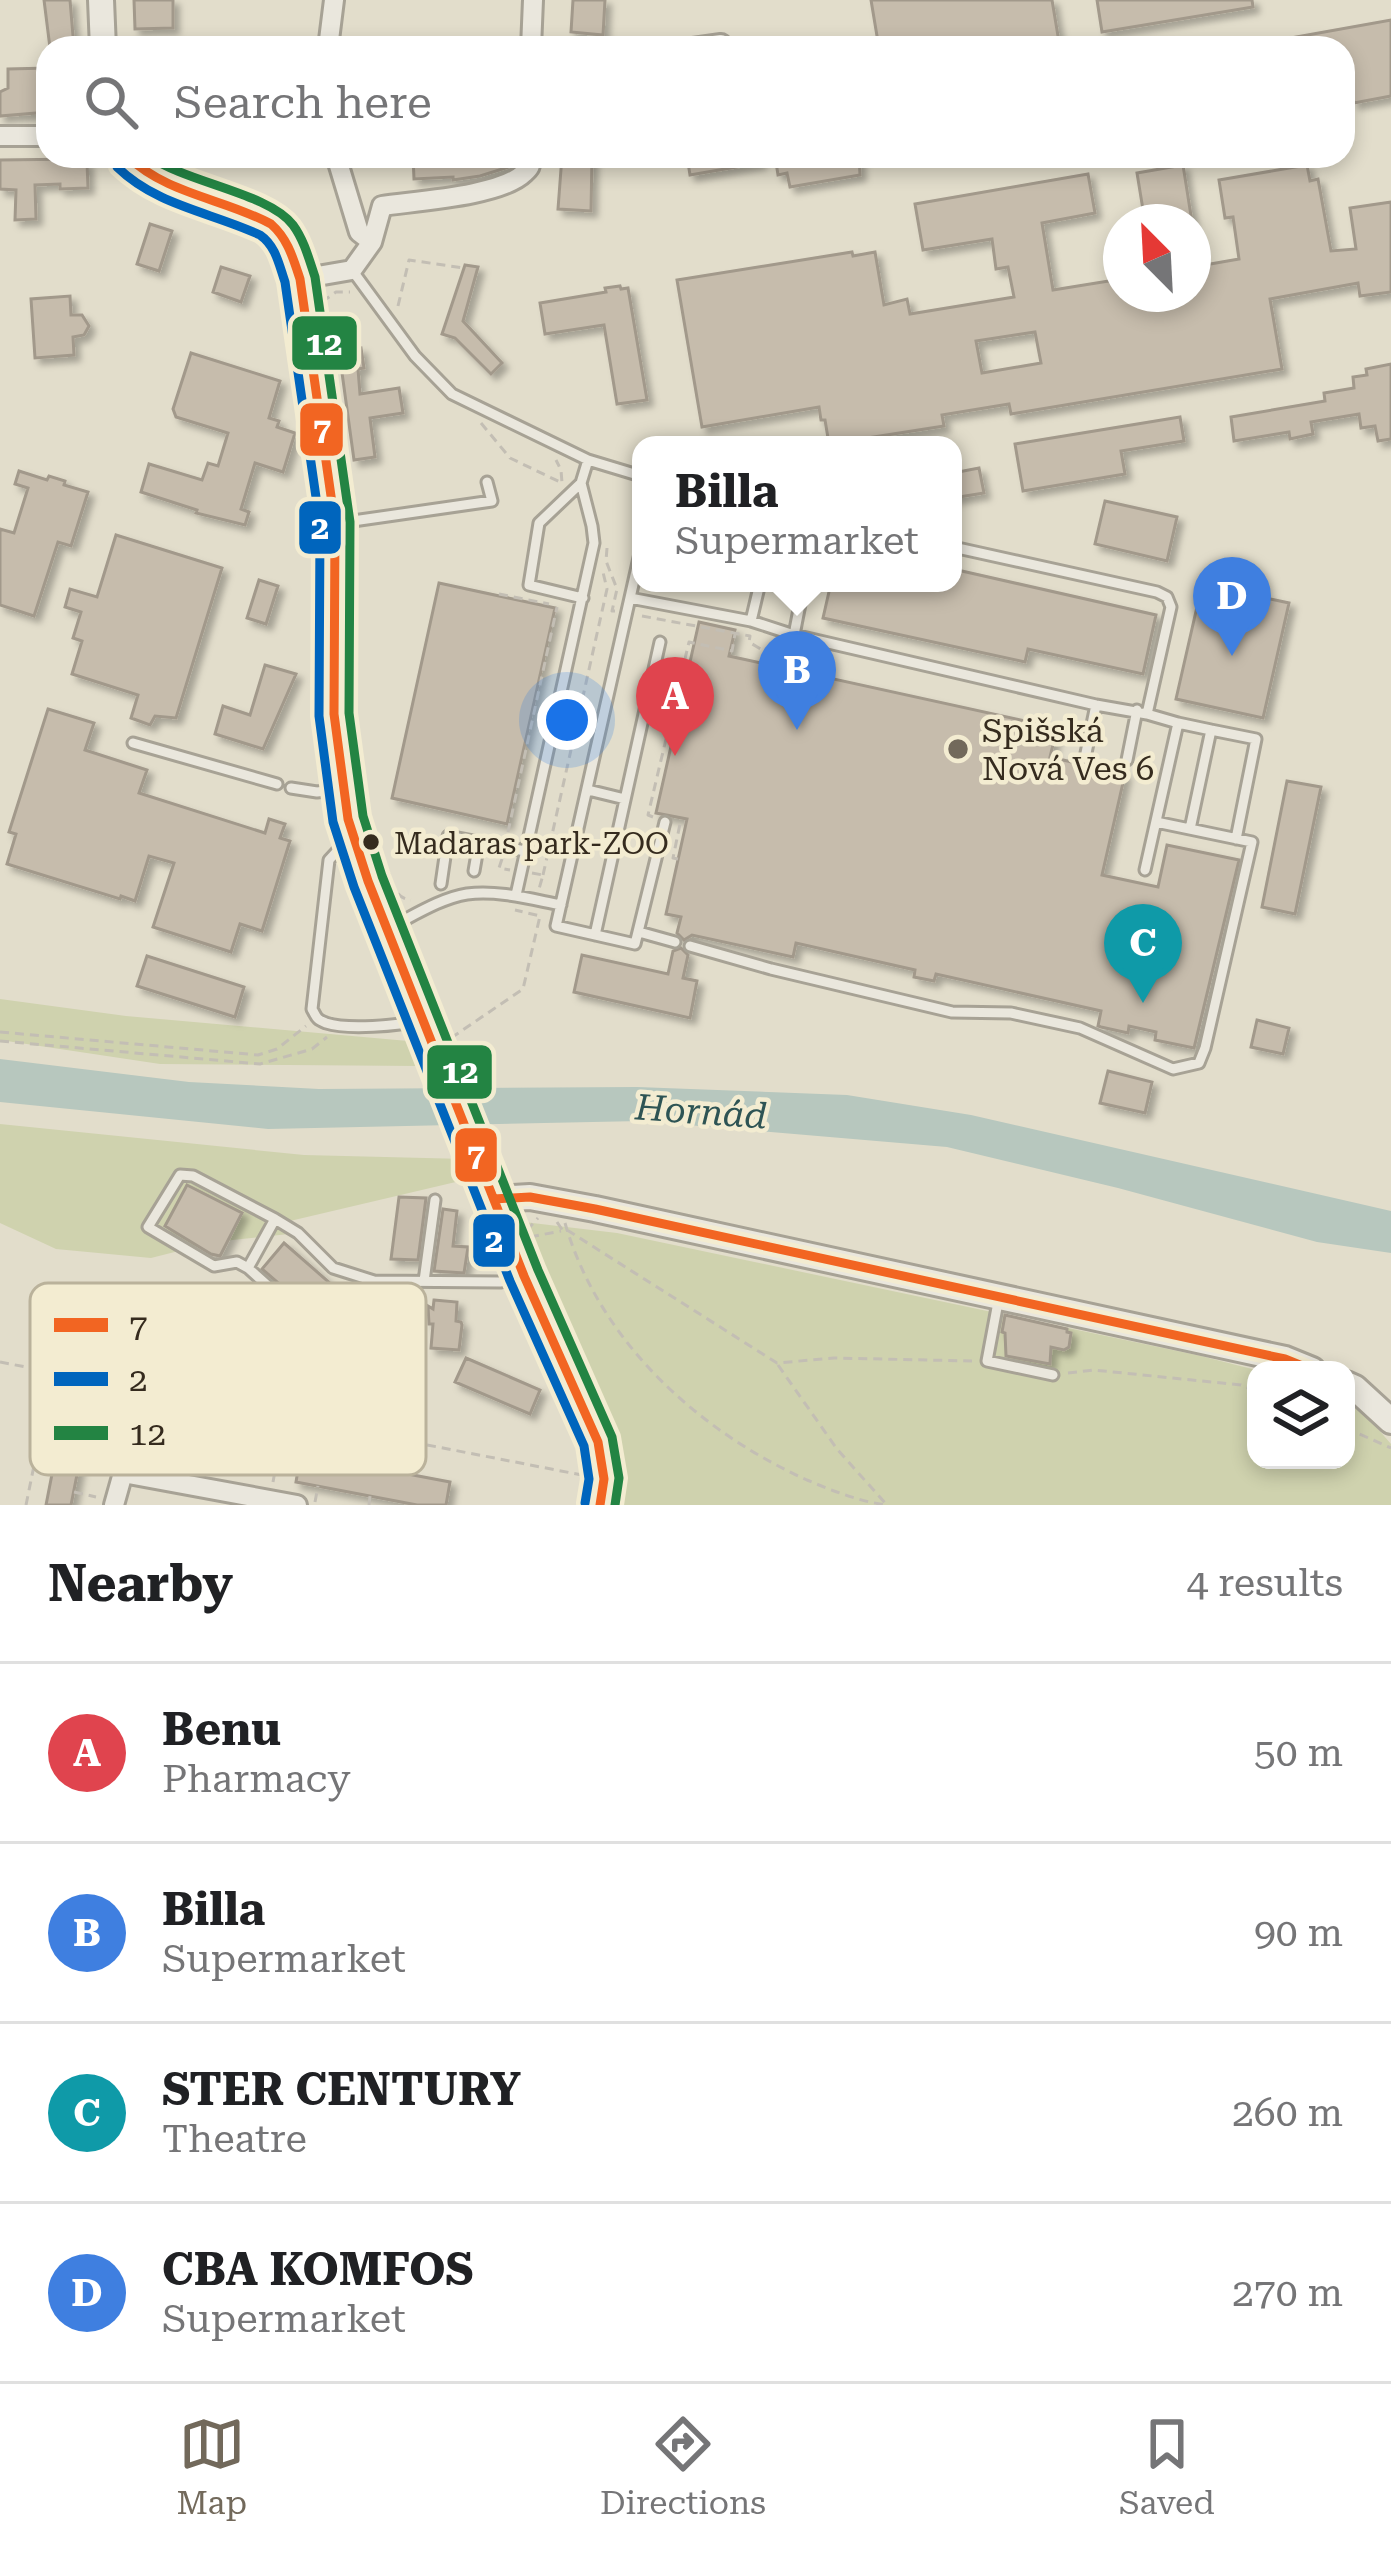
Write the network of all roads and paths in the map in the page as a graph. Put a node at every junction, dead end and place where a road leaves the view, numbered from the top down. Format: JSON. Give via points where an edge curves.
{"nodes":[{"id":1,"x":100,"y":0,"type":"edge"},
{"id":2,"x":334,"y":0,"type":"edge"},
{"id":3,"x":533,"y":0,"type":"edge"},
{"id":4,"x":102,"y":36,"type":"edge"},
{"id":5,"x":330,"y":36,"type":"edge"},
{"id":6,"x":532,"y":36,"type":"edge"},
{"id":7,"x":0,"y":136,"type":"edge"},
{"id":8,"x":36,"y":136,"type":"edge"},
{"id":9,"x":141,"y":168,"type":"edge"},
{"id":10,"x":339,"y":168,"type":"edge"},
{"id":11,"x":528,"y":168,"type":"edge"},
{"id":12,"x":372,"y":242,"type":"junction"},
{"id":13,"x":464,"y":268,"type":"dead end"},
{"id":14,"x":352,"y":270,"type":"junction"},
{"id":15,"x":301,"y":279,"type":"junction"},
{"id":16,"x":393,"y":312,"type":"dead end"},
{"id":17,"x":588,"y":460,"type":"junction"},
{"id":18,"x":632,"y":473,"type":"edge"},
{"id":19,"x":487,"y":482,"type":"dead end"},
{"id":20,"x":581,"y":483,"type":"junction"},
{"id":21,"x":335,"y":524,"type":"junction"},
{"id":22,"x":962,"y":550,"type":"edge"},
{"id":23,"x":632,"y":592,"type":"edge"},
{"id":24,"x":758,"y":592,"type":"edge"},
{"id":25,"x":797,"y":592,"type":"edge"},
{"id":26,"x":499,"y":594,"type":"dead end"},
{"id":27,"x":583,"y":598,"type":"junction"},
{"id":28,"x":631,"y":598,"type":"junction"},
{"id":29,"x":751,"y":621,"type":"junction"},
{"id":30,"x":735,"y":634,"type":"dead end"},
{"id":31,"x":794,"y":635,"type":"junction"},
{"id":32,"x":660,"y":643,"type":"dead end"},
{"id":33,"x":1096,"y":705,"type":"junction"},
{"id":34,"x":1142,"y":712,"type":"junction"},
{"id":35,"x":1178,"y":723,"type":"junction"},
{"id":36,"x":1211,"y":730,"type":"junction"},
{"id":37,"x":133,"y":743,"type":"dead end"},
{"id":38,"x":1086,"y":753,"type":"dead end"},
{"id":39,"x":1127,"y":760,"type":"dead end"},
{"id":40,"x":576,"y":769,"type":"dead end"},
{"id":41,"x":277,"y":784,"type":"dead end"},
{"id":42,"x":291,"y":788,"type":"dead end"},
{"id":43,"x":342,"y":789,"type":"junction"},
{"id":44,"x":588,"y":790,"type":"junction"},
{"id":45,"x":626,"y":800,"type":"junction"},
{"id":46,"x":665,"y":823,"type":"dead end"},
{"id":47,"x":1156,"y":823,"type":"junction"},
{"id":48,"x":1190,"y":830,"type":"junction"},
{"id":49,"x":1236,"y":839,"type":"junction"},
{"id":50,"x":354,"y":842,"type":"junction"},
{"id":51,"x":479,"y":842,"type":"junction"},
{"id":52,"x":505,"y":847,"type":"junction"},
{"id":53,"x":525,"y":851,"type":"junction"},
{"id":54,"x":678,"y":859,"type":"dead end"},
{"id":55,"x":1145,"y":870,"type":"dead end"},
{"id":56,"x":474,"y":871,"type":"dead end"},
{"id":57,"x":521,"y":872,"type":"junction"},
{"id":58,"x":543,"y":874,"type":"junction"},
{"id":59,"x":440,"y":884,"type":"dead end"},
{"id":60,"x":515,"y":895,"type":"junction"},
{"id":61,"x":536,"y":900,"type":"junction"},
{"id":62,"x":561,"y":905,"type":"junction"},
{"id":63,"x":500,"y":907,"type":"dead end"},
{"id":64,"x":533,"y":914,"type":"junction"},
{"id":65,"x":388,"y":928,"type":"junction"},
{"id":66,"x":639,"y":932,"type":"junction"},
{"id":67,"x":596,"y":935,"type":"junction"},
{"id":68,"x":675,"y":942,"type":"dead end"},
{"id":69,"x":690,"y":946,"type":"dead end"},
{"id":70,"x":316,"y":1017,"type":"junction"},
{"id":71,"x":424,"y":1018,"type":"junction"},
{"id":72,"x":339,"y":1025,"type":"junction"},
{"id":73,"x":0,"y":1032,"type":"edge"},
{"id":74,"x":457,"y":1036,"type":"dead end"},
{"id":75,"x":0,"y":1041,"type":"edge"},
{"id":76,"x":494,"y":1199,"type":"junction"},
{"id":77,"x":435,"y":1200,"type":"dead end"},
{"id":78,"x":275,"y":1219,"type":"junction"},
{"id":79,"x":565,"y":1228,"type":"junction"},
{"id":80,"x":530,"y":1237,"type":"junction"},
{"id":81,"x":514,"y":1250,"type":"junction"},
{"id":82,"x":248,"y":1268,"type":"junction"},
{"id":83,"x":524,"y":1276,"type":"junction"},
{"id":84,"x":374,"y":1281,"type":"joint"},
{"id":85,"x":392,"y":1281,"type":"joint"},
{"id":86,"x":424,"y":1281,"type":"junction"},
{"id":87,"x":265,"y":1283,"type":"edge"},
{"id":88,"x":999,"y":1297,"type":"junction"},
{"id":89,"x":987,"y":1361,"type":"junction"},
{"id":90,"x":1290,"y":1361,"type":"edge"},
{"id":91,"x":0,"y":1362,"type":"edge"},
{"id":92,"x":777,"y":1363,"type":"junction"},
{"id":93,"x":30,"y":1368,"type":"edge"},
{"id":94,"x":1053,"y":1375,"type":"joint"},
{"id":95,"x":1247,"y":1387,"type":"edge"},
{"id":96,"x":1355,"y":1388,"type":"edge"},
{"id":97,"x":1391,"y":1421,"type":"edge"},
{"id":98,"x":1355,"y":1432,"type":"edge"},
{"id":99,"x":426,"y":1444,"type":"edge"},
{"id":100,"x":1391,"y":1448,"type":"edge"},
{"id":101,"x":32,"y":1475,"type":"edge"},
{"id":102,"x":152,"y":1475,"type":"edge"},
{"id":103,"x":168,"y":1475,"type":"edge"},
{"id":104,"x":275,"y":1475,"type":"edge"},
{"id":105,"x":604,"y":1479,"type":"junction"},
{"id":106,"x":167,"y":1480,"type":"junction"},
{"id":107,"x":318,"y":1486,"type":"dead end"},
{"id":108,"x":74,"y":1492,"type":"dead end"},
{"id":109,"x":230,"y":1496,"type":"edge"},
{"id":110,"x":370,"y":1496,"type":"dead end"},
{"id":111,"x":271,"y":1499,"type":"junction"},
{"id":112,"x":115,"y":1503,"type":"edge"},
{"id":113,"x":26,"y":1505,"type":"edge"},
{"id":114,"x":297,"y":1505,"type":"edge"},
{"id":115,"x":315,"y":1505,"type":"edge"},
{"id":116,"x":369,"y":1505,"type":"edge"},
{"id":117,"x":600,"y":1505,"type":"edge"},
{"id":118,"x":887,"y":1505,"type":"edge"}],
"edges":[{"from":1,"to":4,"type":"street"},
{"from":2,"to":5,"type":"street"},
{"from":3,"to":6,"type":"street"},
{"from":7,"to":8,"type":"street"},
{"from":9,"to":15,"type":"street","via":[[278,229]]},
{"from":10,"to":12,"type":"street","via":[[358,232]]},
{"from":11,"to":12,"type":"street","via":[[507,184],[382,206]]},
{"from":12,"to":14,"type":"street"},
{"from":13,"to":16,"type":"path","via":[[409,260]]},
{"from":14,"to":15,"type":"street"},
{"from":14,"to":17,"type":"lane","via":[[452,394]]},
{"from":15,"to":21,"type":"street"},
{"from":17,"to":18,"type":"lane"},
{"from":17,"to":20,"type":"lane"},
{"from":19,"to":21,"type":"lane","via":[[492,501]]},
{"from":20,"to":27,"type":"lane","via":[[594,543]]},
{"from":20,"to":27,"type":"lane","via":[[539,523],[530,585]]},
{"from":21,"to":43,"type":"street","via":[[334,714]]},
{"from":22,"to":34,"type":"lane","via":[[1167,597],[1171,607]]},
{"from":23,"to":28,"type":"lane"},
{"from":24,"to":29,"type":"lane"},
{"from":25,"to":31,"type":"lane"},
{"from":26,"to":52,"type":"path","via":[[557,606]]},
{"from":27,"to":53,"type":"lane"},
{"from":28,"to":29,"type":"lane"},
{"from":28,"to":44,"type":"lane"},
{"from":29,"to":31,"type":"lane"},
{"from":30,"to":54,"type":"path","via":[[732,651],[689,642],[648,815],[681,825]]},
{"from":31,"to":33,"type":"lane"},
{"from":32,"to":45,"type":"lane"},
{"from":33,"to":34,"type":"lane"},
{"from":33,"to":38,"type":"lane"},
{"from":34,"to":35,"type":"lane"},
{"from":34,"to":39,"type":"lane"},
{"from":35,"to":36,"type":"lane"},
{"from":35,"to":47,"type":"lane"},
{"from":36,"to":48,"type":"lane"},
{"from":36,"to":49,"type":"lane","via":[[1256,739]]},
{"from":37,"to":41,"type":"lane"},
{"from":40,"to":58,"type":"path","via":[[568,767]]},
{"from":42,"to":43,"type":"lane"},
{"from":43,"to":50,"type":"street"},
{"from":44,"to":45,"type":"lane"},
{"from":44,"to":62,"type":"lane"},
{"from":45,"to":67,"type":"lane"},
{"from":46,"to":66,"type":"lane"},
{"from":47,"to":48,"type":"lane"},
{"from":47,"to":55,"type":"lane"},
{"from":48,"to":49,"type":"lane"},
{"from":49,"to":69,"type":"lane","via":[[1252,842],[1205,1048],[1199,1063],[1173,1069],[1080,1028],[1011,1013],[952,1012]]},
{"from":50,"to":65,"type":"street"},
{"from":50,"to":70,"type":"lane","via":[[329,860],[310,999]]},
{"from":51,"to":52,"type":"lane"},
{"from":51,"to":56,"type":"lane"},
{"from":51,"to":59,"type":"lane","via":[[448,836]]},
{"from":52,"to":53,"type":"lane"},
{"from":52,"to":57,"type":"path","via":[[500,868]]},
{"from":53,"to":57,"type":"lane"},
{"from":57,"to":58,"type":"path"},
{"from":57,"to":60,"type":"lane"},
{"from":58,"to":61,"type":"path"},
{"from":60,"to":61,"type":"lane"},
{"from":60,"to":65,"type":"lane","via":[[468,894]]},
{"from":61,"to":62,"type":"lane"},
{"from":61,"to":64,"type":"path"},
{"from":62,"to":67,"type":"lane","via":[[556,926]]},
{"from":63,"to":64,"type":"path"},
{"from":64,"to":74,"type":"path","via":[[540,916],[523,989]]},
{"from":65,"to":71,"type":"street"},
{"from":66,"to":67,"type":"lane","via":[[635,944]]},
{"from":66,"to":68,"type":"lane"},
{"from":70,"to":72,"type":"lane"},
{"from":70,"to":73,"type":"path","via":[[290,1042],[258,1055]]},
{"from":71,"to":72,"type":"lane"},
{"from":71,"to":76,"type":"street"},
{"from":72,"to":75,"type":"path","via":[[312,1049],[260,1064]]},
{"from":76,"to":81,"type":"street"},
{"from":76,"to":88,"type":"street","via":[[595,1209]]},
{"from":77,"to":86,"type":"lane"},
{"from":78,"to":82,"type":"lane"},
{"from":78,"to":82,"type":"lane","via":[[180,1175],[148,1227],[214,1266]]},
{"from":78,"to":84,"type":"lane","via":[[333,1268]]},
{"from":79,"to":80,"type":"path"},
{"from":79,"to":80,"type":"path","via":[[548,1216],[532,1222]]},
{"from":79,"to":92,"type":"path"},
{"from":79,"to":118,"type":"path","via":[[618,1330],[710,1425],[834,1492]]},
{"from":80,"to":81,"type":"path"},
{"from":81,"to":83,"type":"street"},
{"from":82,"to":87,"type":"lane"},
{"from":83,"to":86,"type":"lane"},
{"from":83,"to":105,"type":"street","via":[[598,1442]]},
{"from":84,"to":85,"type":"lane"},
{"from":85,"to":86,"type":"lane"},
{"from":88,"to":89,"type":"lane"},
{"from":88,"to":90,"type":"street"},
{"from":89,"to":92,"type":"path"},
{"from":89,"to":94,"type":"lane"},
{"from":91,"to":93,"type":"path"},
{"from":92,"to":118,"type":"path"},
{"from":94,"to":95,"type":"path","via":[[1094,1370]]},
{"from":96,"to":97,"type":"street"},
{"from":98,"to":100,"type":"path"},
{"from":99,"to":105,"type":"path"},
{"from":101,"to":113,"type":"path"},
{"from":102,"to":106,"type":"street"},
{"from":103,"to":106,"type":"path"},
{"from":104,"to":111,"type":"path"},
{"from":105,"to":117,"type":"street"},
{"from":106,"to":109,"type":"street"},
{"from":107,"to":115,"type":"path"},
{"from":108,"to":112,"type":"path"},
{"from":109,"to":111,"type":"street"},
{"from":110,"to":116,"type":"path"},
{"from":111,"to":114,"type":"street"}]}
